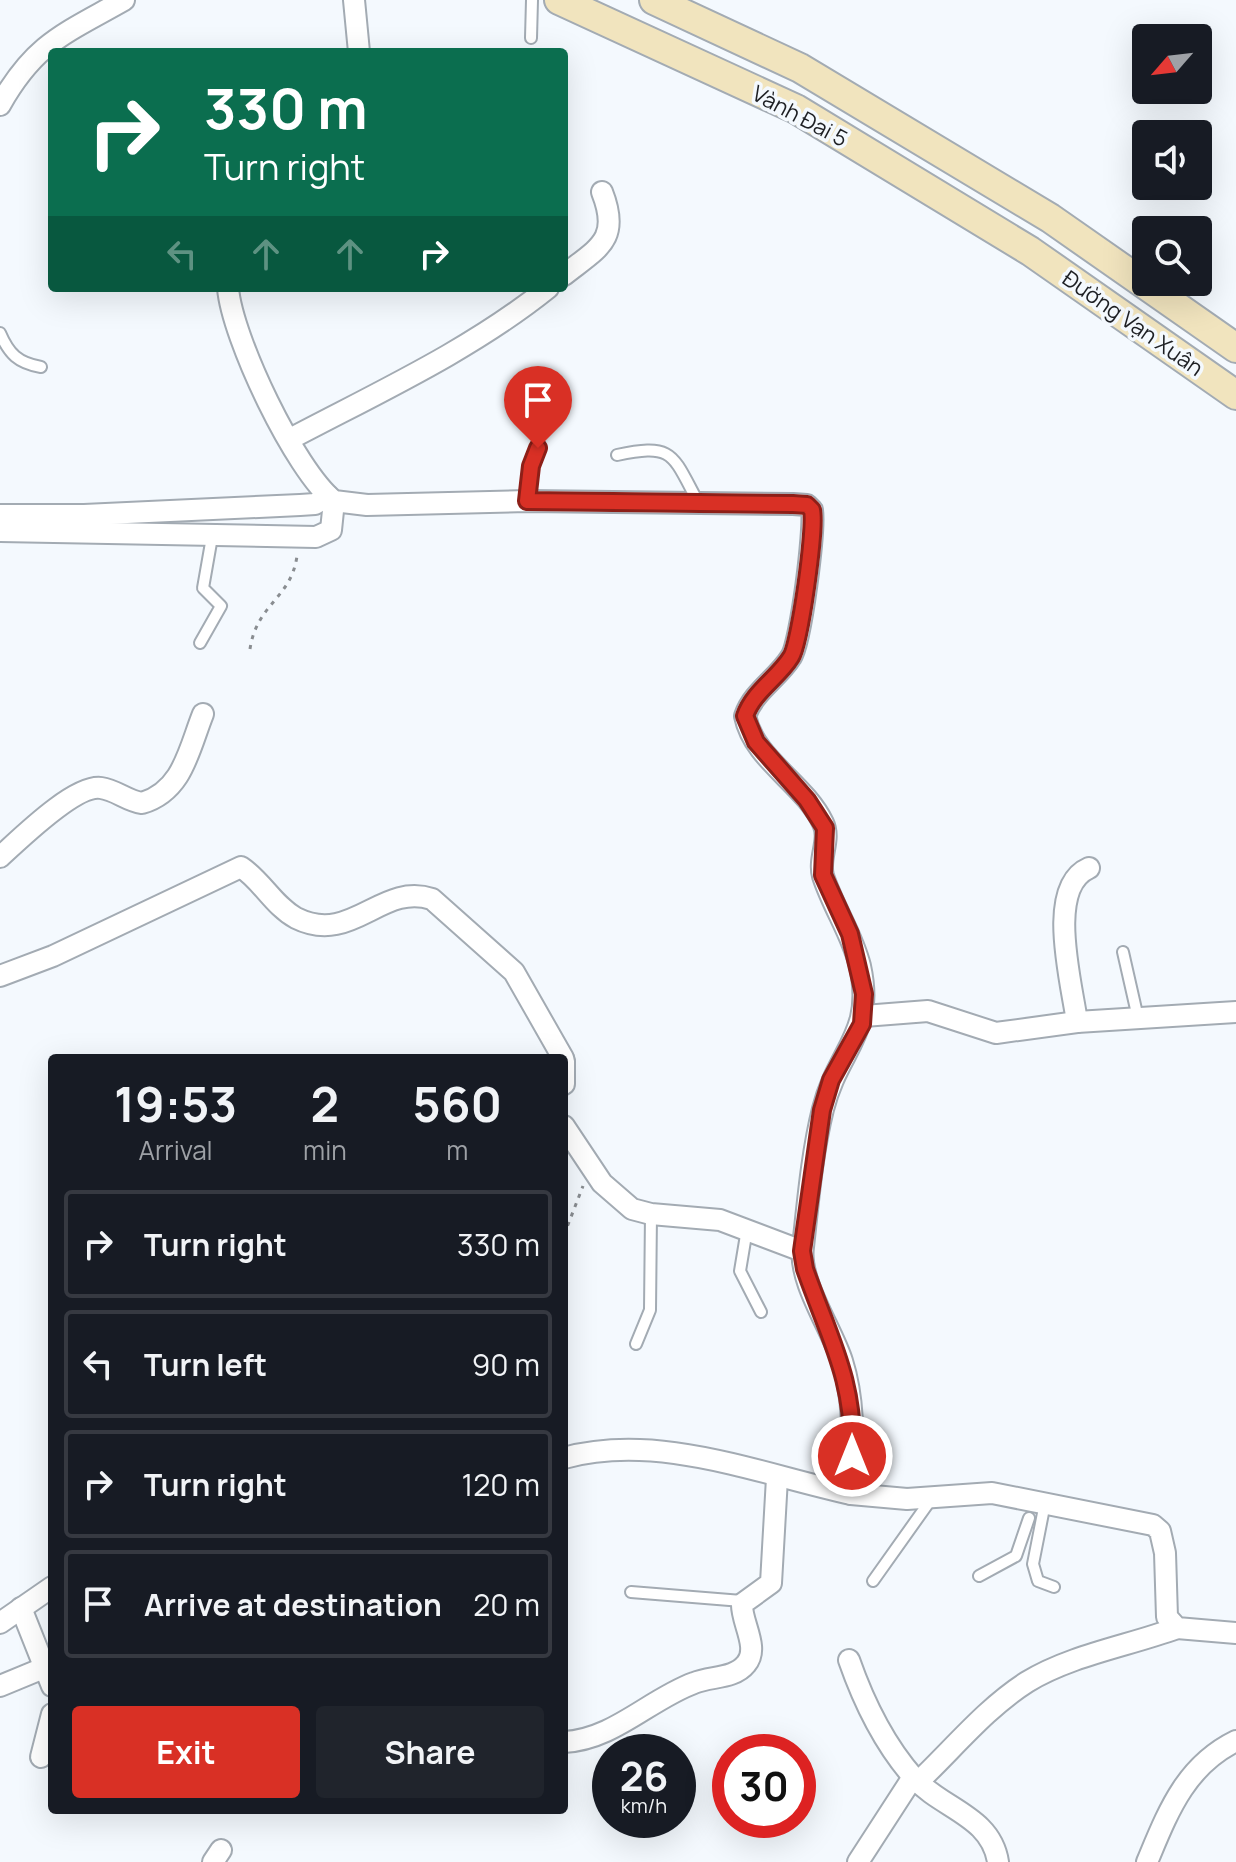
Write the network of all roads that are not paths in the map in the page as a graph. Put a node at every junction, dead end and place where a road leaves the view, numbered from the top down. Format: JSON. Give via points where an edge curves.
{"nodes":[{"id":1,"x":124,"y":0,"type":"edge"},
{"id":2,"x":354,"y":0,"type":"edge"},
{"id":3,"x":532,"y":0,"type":"edge"},
{"id":4,"x":559,"y":0,"type":"edge"},
{"id":5,"x":654,"y":0,"type":"edge"},
{"id":6,"x":531,"y":38,"type":"dead end"},
{"id":7,"x":359,"y":48,"type":"edge"},
{"id":8,"x":0,"y":105,"type":"edge"},
{"id":9,"x":602,"y":192,"type":"dead end"},
{"id":10,"x":1050,"y":218,"type":"joint"},
{"id":11,"x":1030,"y":251,"type":"joint"},
{"id":12,"x":568,"y":272,"type":"edge"},
{"id":13,"x":228,"y":292,"type":"edge"},
{"id":14,"x":543,"y":292,"type":"edge"},
{"id":15,"x":0,"y":333,"type":"edge"},
{"id":16,"x":1236,"y":348,"type":"edge"},
{"id":17,"x":41,"y":367,"type":"dead end"},
{"id":18,"x":1236,"y":395,"type":"edge"},
{"id":19,"x":290,"y":439,"type":"junction"},
{"id":20,"x":538,"y":448,"type":"dead end"},
{"id":21,"x":617,"y":455,"type":"dead end"},
{"id":22,"x":527,"y":501,"type":"junction"},
{"id":23,"x":698,"y":502,"type":"junction"},
{"id":24,"x":331,"y":510,"type":"junction"},
{"id":25,"x":0,"y":515,"type":"edge"},
{"id":26,"x":0,"y":531,"type":"edge"},
{"id":27,"x":212,"y":537,"type":"junction"},
{"id":28,"x":200,"y":643,"type":"dead end"},
{"id":29,"x":203,"y":714,"type":"dead end"},
{"id":30,"x":0,"y":857,"type":"edge"},
{"id":31,"x":1089,"y":868,"type":"dead end"},
{"id":32,"x":1123,"y":952,"type":"dead end"},
{"id":33,"x":0,"y":976,"type":"edge"},
{"id":34,"x":1236,"y":1012,"type":"edge"},
{"id":35,"x":864,"y":1016,"type":"junction"},
{"id":36,"x":1138,"y":1018,"type":"junction"},
{"id":37,"x":1077,"y":1022,"type":"junction"},
{"id":38,"x":561,"y":1054,"type":"edge"},
{"id":39,"x":568,"y":1132,"type":"edge"},
{"id":40,"x":651,"y":1214,"type":"junction"},
{"id":41,"x":747,"y":1229,"type":"junction"},
{"id":42,"x":802,"y":1251,"type":"junction"},
{"id":43,"x":761,"y":1312,"type":"dead end"},
{"id":44,"x":636,"y":1344,"type":"dead end"},
{"id":45,"x":568,"y":1457,"type":"edge"},
{"id":46,"x":777,"y":1478,"type":"junction"},
{"id":47,"x":851,"y":1494,"type":"junction"},
{"id":48,"x":932,"y":1498,"type":"junction"},
{"id":49,"x":1035,"y":1506,"type":"junction"},
{"id":50,"x":979,"y":1576,"type":"dead end"},
{"id":51,"x":873,"y":1581,"type":"dead end"},
{"id":52,"x":1054,"y":1587,"type":"dead end"},
{"id":53,"x":48,"y":1590,"type":"edge"},
{"id":54,"x":631,"y":1592,"type":"dead end"},
{"id":55,"x":742,"y":1601,"type":"junction"},
{"id":56,"x":25,"y":1605,"type":"junction"},
{"id":57,"x":0,"y":1623,"type":"edge"},
{"id":58,"x":1177,"y":1628,"type":"junction"},
{"id":59,"x":1236,"y":1633,"type":"edge"},
{"id":60,"x":48,"y":1639,"type":"edge"},
{"id":61,"x":849,"y":1660,"type":"dead end"},
{"id":62,"x":48,"y":1674,"type":"edge"},
{"id":63,"x":48,"y":1677,"type":"edge"},
{"id":64,"x":0,"y":1686,"type":"edge"},
{"id":65,"x":48,"y":1730,"type":"edge"},
{"id":66,"x":568,"y":1741,"type":"edge"},
{"id":67,"x":1236,"y":1741,"type":"edge"},
{"id":68,"x":41,"y":1757,"type":"dead end"},
{"id":69,"x":916,"y":1780,"type":"junction"},
{"id":70,"x":858,"y":1862,"type":"edge"},
{"id":71,"x":998,"y":1862,"type":"edge"},
{"id":72,"x":1147,"y":1862,"type":"edge"}],
"edges":[{"from":1,"to":8,"type":"street","via":[[38,51]]},
{"from":2,"to":7,"type":"street"},
{"from":3,"to":6,"type":"lane"},
{"from":4,"to":11,"type":"main road","name":"Vành Đai 5","via":[[796,109]]},
{"from":5,"to":10,"type":"main road","name":"Vành Đai 5","via":[[800,68]]},
{"from":9,"to":12,"type":"street","via":[[611,228],[604,244]]},
{"from":10,"to":16,"type":"main road","name":"Đường Vạn Xuân"},
{"from":11,"to":18,"type":"main road","name":"Đường Vạn Xuân"},
{"from":13,"to":19,"type":"street","via":[[245,357]]},
{"from":14,"to":19,"type":"street","via":[[426,366]]},
{"from":15,"to":17,"type":"lane","via":[[20,362]]},
{"from":19,"to":24,"type":"street"},
{"from":20,"to":22,"type":"lane"},
{"from":21,"to":23,"type":"lane","via":[[647,448],[667,453]]},
{"from":22,"to":23,"type":"street"},
{"from":22,"to":24,"type":"street"},
{"from":23,"to":35,"type":"street","via":[[807,505],[813,520],[797,648],[745,716],[756,742],[825,828],[823,875],[860,966]]},
{"from":24,"to":25,"type":"street","via":[[315,504]]},
{"from":24,"to":27,"type":"street","via":[[324,535]]},
{"from":26,"to":27,"type":"street"},
{"from":27,"to":28,"type":"lane","via":[[203,588],[221,606]]},
{"from":29,"to":30,"type":"street","via":[[179,776],[160,796],[142,803],[99,787],[90,789],[51,813]]},
{"from":31,"to":37,"type":"street","via":[[1074,879],[1063,909]]},
{"from":32,"to":36,"type":"lane"},
{"from":33,"to":38,"type":"street","via":[[241,867],[286,911],[318,927],[343,924],[402,897],[432,899],[514,972]]},
{"from":34,"to":36,"type":"street"},
{"from":35,"to":37,"type":"street","via":[[928,1011],[996,1033]]},
{"from":35,"to":42,"type":"street","via":[[831,1080],[822,1110]]},
{"from":36,"to":37,"type":"street"},
{"from":39,"to":40,"type":"street","via":[[622,1203]]},
{"from":40,"to":41,"type":"street","via":[[720,1220]]},
{"from":40,"to":44,"type":"lane","via":[[650,1310]]},
{"from":41,"to":42,"type":"street"},
{"from":41,"to":43,"type":"lane","via":[[740,1271]]},
{"from":42,"to":47,"type":"street","via":[[851,1402]]},
{"from":45,"to":46,"type":"street","via":[[662,1452]]},
{"from":46,"to":47,"type":"street"},
{"from":46,"to":55,"type":"street","via":[[771,1583]]},
{"from":47,"to":48,"type":"street"},
{"from":48,"to":49,"type":"street","via":[[992,1493]]},
{"from":48,"to":51,"type":"lane"},
{"from":49,"to":50,"type":"lane","via":[[1016,1556]]},
{"from":49,"to":52,"type":"lane","via":[[1033,1564],[1038,1581]]},
{"from":49,"to":58,"type":"street","via":[[1141,1522],[1160,1531],[1167,1617]]},
{"from":53,"to":56,"type":"street"},
{"from":54,"to":55,"type":"lane"},
{"from":55,"to":66,"type":"street","via":[[751,1655],[740,1669],[692,1683],[594,1736]]},
{"from":56,"to":57,"type":"street"},
{"from":56,"to":60,"type":"street"},
{"from":56,"to":62,"type":"street"},
{"from":58,"to":59,"type":"street"},
{"from":58,"to":69,"type":"street","via":[[1054,1668],[1027,1682]]},
{"from":61,"to":69,"type":"street","via":[[868,1712]]},
{"from":63,"to":64,"type":"street"},
{"from":65,"to":68,"type":"street"},
{"from":67,"to":72,"type":"street","via":[[1193,1771]]},
{"from":69,"to":70,"type":"street"},
{"from":69,"to":71,"type":"street","via":[[987,1831]]}]}
